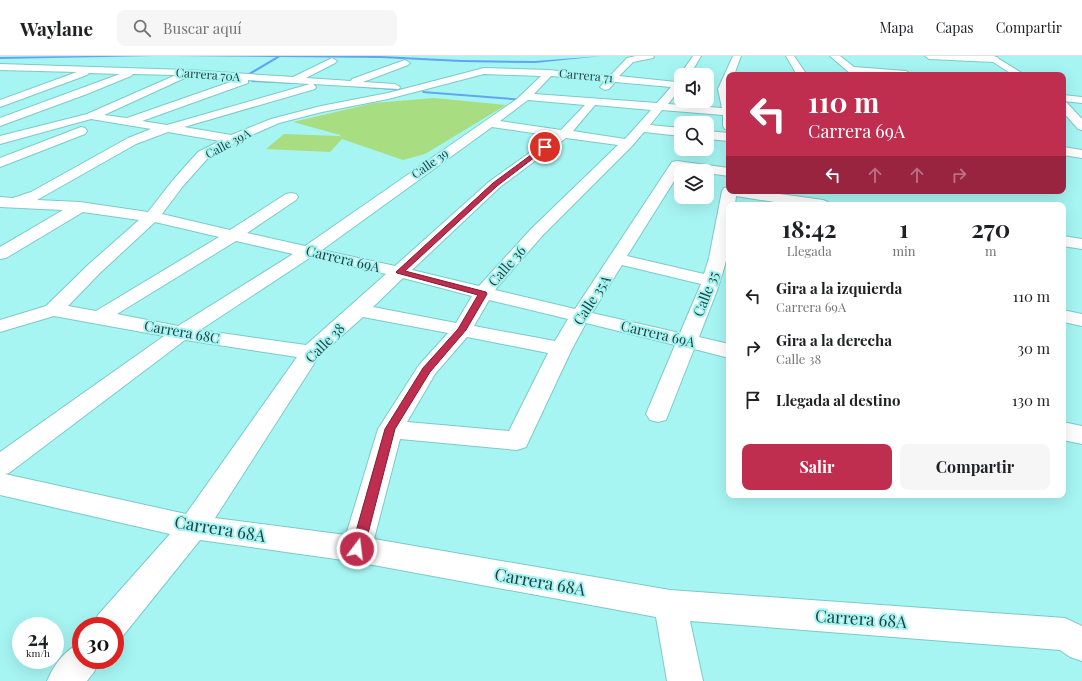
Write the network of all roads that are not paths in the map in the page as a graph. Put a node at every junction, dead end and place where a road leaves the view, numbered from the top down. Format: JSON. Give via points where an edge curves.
{"nodes":[{"id":1,"x":650,"y":56,"type":"edge"},
{"id":2,"x":697,"y":56,"type":"edge"},
{"id":3,"x":737,"y":56,"type":"edge"},
{"id":4,"x":790,"y":56,"type":"edge"},
{"id":5,"x":834,"y":56,"type":"edge"},
{"id":6,"x":929,"y":56,"type":"edge"},
{"id":7,"x":991,"y":58,"type":"edge"},
{"id":8,"x":159,"y":60,"type":"dead end"},
{"id":9,"x":332,"y":61,"type":"dead end"},
{"id":10,"x":899,"y":62,"type":"dead end"},
{"id":11,"x":405,"y":64,"type":"dead end"},
{"id":12,"x":205,"y":65,"type":"dead end"},
{"id":13,"x":0,"y":67,"type":"edge"},
{"id":14,"x":38,"y":68,"type":"junction"},
{"id":15,"x":689,"y":68,"type":"edge"},
{"id":16,"x":95,"y":69,"type":"junction"},
{"id":17,"x":134,"y":71,"type":"junction"},
{"id":18,"x":491,"y":71,"type":"joint"},
{"id":19,"x":730,"y":72,"type":"edge"},
{"id":20,"x":800,"y":72,"type":"edge"},
{"id":21,"x":854,"y":72,"type":"edge"},
{"id":22,"x":904,"y":72,"type":"edge"},
{"id":23,"x":1015,"y":72,"type":"edge"},
{"id":24,"x":549,"y":73,"type":"junction"},
{"id":25,"x":188,"y":74,"type":"junction"},
{"id":26,"x":13,"y":78,"type":"dead end"},
{"id":27,"x":252,"y":78,"type":"junction"},
{"id":28,"x":613,"y":78,"type":"junction"},
{"id":29,"x":294,"y":80,"type":"junction"},
{"id":30,"x":328,"y":82,"type":"junction"},
{"id":31,"x":674,"y":83,"type":"edge"},
{"id":32,"x":350,"y":84,"type":"junction"},
{"id":33,"x":416,"y":89,"type":"junction"},
{"id":34,"x":722,"y":89,"type":"edge"},
{"id":35,"x":35,"y":91,"type":"junction"},
{"id":36,"x":674,"y":91,"type":"edge"},
{"id":37,"x":83,"y":92,"type":"junction"},
{"id":38,"x":1066,"y":98,"type":"edge"},
{"id":39,"x":523,"y":99,"type":"junction"},
{"id":40,"x":1082,"y":100,"type":"edge"},
{"id":41,"x":0,"y":104,"type":"edge"},
{"id":42,"x":591,"y":104,"type":"junction"},
{"id":43,"x":726,"y":106,"type":"edge"},
{"id":44,"x":659,"y":108,"type":"junction"},
{"id":45,"x":1066,"y":108,"type":"edge"},
{"id":46,"x":91,"y":116,"type":"junction"},
{"id":47,"x":726,"y":118,"type":"edge"},
{"id":48,"x":112,"y":119,"type":"junction"},
{"id":49,"x":0,"y":122,"type":"edge"},
{"id":50,"x":130,"y":122,"type":"junction"},
{"id":51,"x":490,"y":123,"type":"junction"},
{"id":52,"x":1082,"y":125,"type":"edge"},
{"id":53,"x":168,"y":128,"type":"junction"},
{"id":54,"x":641,"y":128,"type":"junction"},
{"id":55,"x":674,"y":131,"type":"edge"},
{"id":56,"x":565,"y":133,"type":"junction"},
{"id":57,"x":714,"y":136,"type":"edge"},
{"id":58,"x":726,"y":137,"type":"edge"},
{"id":59,"x":232,"y":139,"type":"junction"},
{"id":60,"x":0,"y":140,"type":"edge"},
{"id":61,"x":628,"y":143,"type":"junction"},
{"id":62,"x":1066,"y":151,"type":"edge"},
{"id":63,"x":1082,"y":154,"type":"edge"},
{"id":64,"x":0,"y":163,"type":"edge"},
{"id":65,"x":726,"y":172,"type":"edge"},
{"id":66,"x":750,"y":194,"type":"edge"},
{"id":67,"x":291,"y":197,"type":"dead end"},
{"id":68,"x":803,"y":202,"type":"edge"},
{"id":69,"x":5,"y":205,"type":"edge"},
{"id":70,"x":80,"y":207,"type":"junction"},
{"id":71,"x":152,"y":217,"type":"junction"},
{"id":72,"x":233,"y":236,"type":"junction"},
{"id":73,"x":726,"y":236,"type":"edge"},
{"id":74,"x":1066,"y":241,"type":"edge"},
{"id":75,"x":1082,"y":244,"type":"edge"},
{"id":76,"x":309,"y":251,"type":"junction"},
{"id":77,"x":0,"y":254,"type":"edge"},
{"id":78,"x":618,"y":259,"type":"junction"},
{"id":79,"x":724,"y":259,"type":"edge"},
{"id":80,"x":399,"y":272,"type":"junction"},
{"id":81,"x":712,"y":281,"type":"junction"},
{"id":82,"x":483,"y":294,"type":"junction"},
{"id":83,"x":53,"y":310,"type":"junction"},
{"id":84,"x":359,"y":310,"type":"junction"},
{"id":85,"x":580,"y":316,"type":"junction"},
{"id":86,"x":99,"y":317,"type":"junction"},
{"id":87,"x":1066,"y":317,"type":"edge"},
{"id":88,"x":1082,"y":320,"type":"edge"},
{"id":89,"x":0,"y":326,"type":"edge"},
{"id":90,"x":462,"y":330,"type":"junction"},
{"id":91,"x":181,"y":332,"type":"junction"},
{"id":92,"x":687,"y":341,"type":"junction"},
{"id":93,"x":561,"y":349,"type":"junction"},
{"id":94,"x":726,"y":350,"type":"edge"},
{"id":95,"x":311,"y":352,"type":"junction"},
{"id":96,"x":658,"y":414,"type":"dead end"},
{"id":97,"x":390,"y":429,"type":"junction"},
{"id":98,"x":1066,"y":432,"type":"edge"},
{"id":99,"x":1082,"y":435,"type":"edge"},
{"id":100,"x":0,"y":466,"type":"edge"},
{"id":101,"x":0,"y":484,"type":"edge"},
{"id":102,"x":193,"y":527,"type":"junction"},
{"id":103,"x":357,"y":549,"type":"junction"},
{"id":104,"x":670,"y":605,"type":"junction"},
{"id":105,"x":118,"y":617,"type":"edge"},
{"id":106,"x":1082,"y":645,"type":"edge"},
{"id":107,"x":75,"y":669,"type":"edge"},
{"id":108,"x":65,"y":681,"type":"edge"},
{"id":109,"x":684,"y":681,"type":"edge"}],
"edges":[{"from":1,"to":28,"type":"street","name":"Calle 38","via":[[630,60]]},
{"from":2,"to":15,"type":"street"},
{"from":3,"to":19,"type":"street"},
{"from":4,"to":20,"type":"street"},
{"from":5,"to":21,"type":"street"},
{"from":6,"to":7,"type":"street"},
{"from":7,"to":23,"type":"street"},
{"from":8,"to":17,"type":"street"},
{"from":9,"to":29,"type":"street"},
{"from":10,"to":22,"type":"street"},
{"from":11,"to":32,"type":"street"},
{"from":12,"to":25,"type":"street"},
{"from":13,"to":14,"type":"street","name":"Carrera 70A"},
{"from":14,"to":16,"type":"street","name":"Carrera 70A"},
{"from":14,"to":26,"type":"street"},
{"from":16,"to":17,"type":"street","name":"Carrera 70A"},
{"from":16,"to":35,"type":"street"},
{"from":17,"to":25,"type":"street","name":"Carrera 70A"},
{"from":17,"to":37,"type":"street"},
{"from":18,"to":24,"type":"street","name":"Carrera 71"},
{"from":18,"to":33,"type":"street","name":"Calle 39A","via":[[477,72]]},
{"from":24,"to":28,"type":"street","name":"Carrera 71"},
{"from":24,"to":39,"type":"street","name":"Calle 39"},
{"from":25,"to":27,"type":"street","name":"Carrera 70A"},
{"from":25,"to":46,"type":"street"},
{"from":27,"to":29,"type":"street","name":"Carrera 70A"},
{"from":27,"to":50,"type":"street"},
{"from":28,"to":31,"type":"street","name":"Carrera 71"},
{"from":28,"to":42,"type":"street","name":"Calle 38"},
{"from":29,"to":30,"type":"street","name":"Carrera 70A"},
{"from":30,"to":32,"type":"street","name":"Carrera 70A"},
{"from":30,"to":53,"type":"street"},
{"from":32,"to":33,"type":"street","name":"Carrera 70A"},
{"from":33,"to":59,"type":"street","name":"Calle 39A","via":[[275,121]]},
{"from":34,"to":43,"type":"street"},
{"from":35,"to":37,"type":"street"},
{"from":35,"to":41,"type":"street"},
{"from":36,"to":44,"type":"street","name":"Calle 36"},
{"from":37,"to":49,"type":"street"},
{"from":38,"to":40,"type":"street"},
{"from":39,"to":42,"type":"street"},
{"from":39,"to":51,"type":"street","name":"Calle 39"},
{"from":42,"to":44,"type":"street"},
{"from":42,"to":56,"type":"street","name":"Calle 38"},
{"from":44,"to":47,"type":"street"},
{"from":44,"to":54,"type":"street","name":"Calle 36"},
{"from":45,"to":52,"type":"street"},
{"from":46,"to":48,"type":"street"},
{"from":46,"to":60,"type":"street"},
{"from":48,"to":50,"type":"street"},
{"from":48,"to":64,"type":"street"},
{"from":50,"to":53,"type":"street"},
{"from":51,"to":56,"type":"street"},
{"from":51,"to":76,"type":"street","name":"Calle 39"},
{"from":53,"to":59,"type":"street"},
{"from":53,"to":69,"type":"street","via":[[132,141],[36,195]]},
{"from":54,"to":55,"type":"street"},
{"from":54,"to":61,"type":"street","name":"Calle 36"},
{"from":56,"to":61,"type":"street"},
{"from":56,"to":80,"type":"street","name":"Calle 38","via":[[495,184]]},
{"from":57,"to":58,"type":"street"},
{"from":59,"to":71,"type":"street","name":"Calle 39A","via":[[203,155]]},
{"from":61,"to":82,"type":"street","name":"Calle 36","via":[[537,232]]},
{"from":62,"to":63,"type":"street"},
{"from":65,"to":78,"type":"street","name":"Calle 35A","via":[[677,165]]},
{"from":66,"to":68,"type":"street"},
{"from":67,"to":72,"type":"street"},
{"from":69,"to":70,"type":"street","name":"Carrera 69A"},
{"from":70,"to":71,"type":"street","name":"Carrera 69A"},
{"from":70,"to":77,"type":"street"},
{"from":71,"to":72,"type":"street","name":"Carrera 69A"},
{"from":71,"to":83,"type":"street","name":"Calle 39A"},
{"from":72,"to":76,"type":"street","name":"Carrera 69A"},
{"from":72,"to":86,"type":"street"},
{"from":73,"to":79,"type":"street","name":"Calle 35"},
{"from":74,"to":75,"type":"street"},
{"from":76,"to":80,"type":"street","name":"Carrera 69A"},
{"from":76,"to":91,"type":"street","name":"Calle 39"},
{"from":78,"to":81,"type":"street"},
{"from":78,"to":85,"type":"street","name":"Calle 35A"},
{"from":79,"to":81,"type":"street","name":"Calle 35"},
{"from":80,"to":82,"type":"street","name":"Carrera 69A"},
{"from":80,"to":84,"type":"street","name":"Calle 38"},
{"from":81,"to":92,"type":"street","name":"Calle 35"},
{"from":82,"to":85,"type":"street","name":"Carrera 69A"},
{"from":82,"to":90,"type":"street","name":"Calle 36"},
{"from":83,"to":86,"type":"street","name":"Carrera 68C"},
{"from":83,"to":89,"type":"street","name":"Calle 39A"},
{"from":84,"to":90,"type":"street"},
{"from":84,"to":95,"type":"street","name":"Calle 38"},
{"from":85,"to":92,"type":"street","name":"Carrera 69A"},
{"from":85,"to":93,"type":"street","name":"Calle 35A"},
{"from":86,"to":91,"type":"street","name":"Carrera 68C"},
{"from":87,"to":88,"type":"street"},
{"from":90,"to":93,"type":"street"},
{"from":90,"to":97,"type":"street","name":"Calle 36","via":[[426,370]]},
{"from":91,"to":95,"type":"street","name":"Carrera 68C"},
{"from":91,"to":100,"type":"street","name":"Calle 39"},
{"from":92,"to":94,"type":"street","name":"Carrera 69A"},
{"from":92,"to":96,"type":"street","name":"Calle 35"},
{"from":93,"to":97,"type":"street","name":"Calle 35A","via":[[517,441]]},
{"from":95,"to":102,"type":"street","name":"Calle 38"},
{"from":97,"to":103,"type":"street","name":"Calle 36"},
{"from":98,"to":99,"type":"street"},
{"from":101,"to":102,"type":"street","name":"Carrera 68A"},
{"from":102,"to":103,"type":"street","name":"Carrera 68A"},
{"from":102,"to":105,"type":"street","name":"Calle 38"},
{"from":103,"to":104,"type":"street","name":"Carrera 68A"},
{"from":104,"to":106,"type":"street","name":"Carrera 68A","via":[[1065,634]]},
{"from":104,"to":109,"type":"street"},
{"from":107,"to":108,"type":"street"}]}
